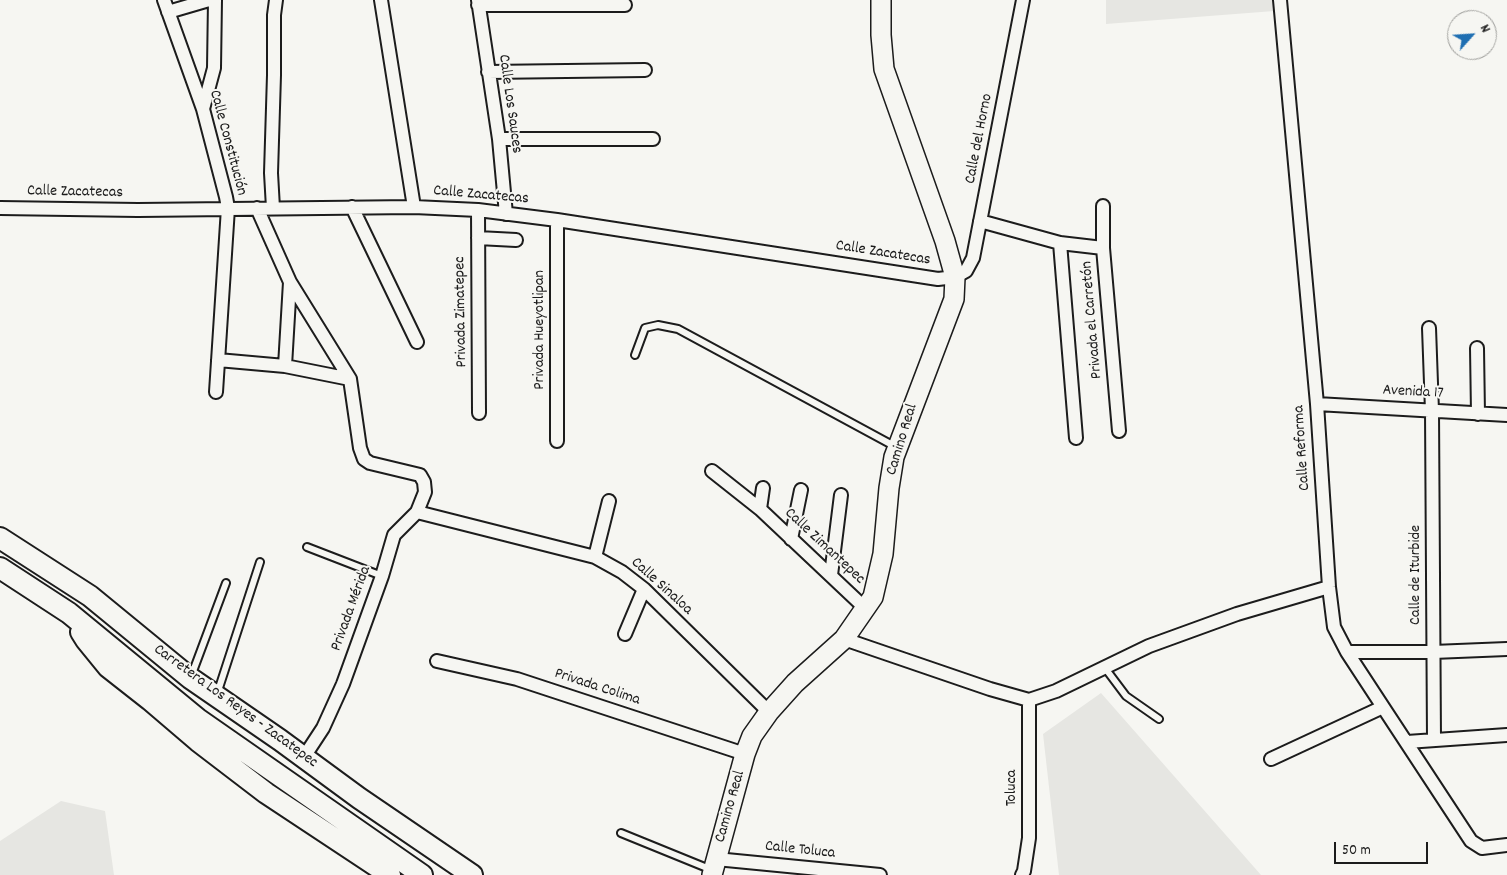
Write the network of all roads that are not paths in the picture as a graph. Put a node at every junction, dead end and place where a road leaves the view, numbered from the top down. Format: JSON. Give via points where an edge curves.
{"nodes":[{"id":1,"x":209,"y":0,"type":"edge"},
{"id":2,"x":215,"y":0,"type":"edge"},
{"id":3,"x":276,"y":0,"type":"edge"},
{"id":4,"x":381,"y":0,"type":"edge"},
{"id":5,"x":881,"y":0,"type":"edge"},
{"id":6,"x":1023,"y":0,"type":"edge"},
{"id":7,"x":1280,"y":0,"type":"edge"},
{"id":8,"x":478,"y":3,"type":"edge"},
{"id":9,"x":625,"y":5,"type":"dead end"},
{"id":10,"x":166,"y":6,"type":"edge"},
{"id":11,"x":645,"y":70,"type":"dead end"},
{"id":12,"x":488,"y":72,"type":"junction"},
{"id":13,"x":203,"y":109,"type":"junction"},
{"id":14,"x":499,"y":139,"type":"junction"},
{"id":15,"x":653,"y":139,"type":"dead end"},
{"id":16,"x":1103,"y":206,"type":"dead end"},
{"id":17,"x":352,"y":207,"type":"junction"},
{"id":18,"x":414,"y":207,"type":"junction"},
{"id":19,"x":0,"y":208,"type":"edge"},
{"id":20,"x":228,"y":208,"type":"junction"},
{"id":21,"x":256,"y":208,"type":"junction"},
{"id":22,"x":273,"y":208,"type":"junction"},
{"id":23,"x":478,"y":210,"type":"junction"},
{"id":24,"x":506,"y":214,"type":"junction"},
{"id":25,"x":556,"y":220,"type":"junction"},
{"id":26,"x":980,"y":221,"type":"junction"},
{"id":27,"x":478,"y":238,"type":"junction"},
{"id":28,"x":516,"y":240,"type":"dead end"},
{"id":29,"x":1060,"y":243,"type":"junction"},
{"id":30,"x":1103,"y":248,"type":"junction"},
{"id":31,"x":955,"y":277,"type":"junction"},
{"id":32,"x":290,"y":282,"type":"junction"},
{"id":33,"x":1429,"y":328,"type":"dead end"},
{"id":34,"x":417,"y":342,"type":"dead end"},
{"id":35,"x":1476,"y":348,"type":"dead end"},
{"id":36,"x":635,"y":356,"type":"dead end"},
{"id":37,"x":218,"y":360,"type":"junction"},
{"id":38,"x":285,"y":366,"type":"junction"},
{"id":39,"x":350,"y":379,"type":"junction"},
{"id":40,"x":216,"y":392,"type":"dead end"},
{"id":41,"x":1317,"y":404,"type":"junction"},
{"id":42,"x":1432,"y":411,"type":"junction"},
{"id":43,"x":479,"y":414,"type":"dead end"},
{"id":44,"x":1478,"y":414,"type":"junction"},
{"id":45,"x":1507,"y":415,"type":"edge"},
{"id":46,"x":1118,"y":431,"type":"dead end"},
{"id":47,"x":1076,"y":438,"type":"dead end"},
{"id":48,"x":557,"y":441,"type":"dead end"},
{"id":49,"x":897,"y":448,"type":"junction"},
{"id":50,"x":712,"y":471,"type":"dead end"},
{"id":51,"x":763,"y":488,"type":"dead end"},
{"id":52,"x":802,"y":490,"type":"dead end"},
{"id":53,"x":842,"y":495,"type":"dead end"},
{"id":54,"x":609,"y":501,"type":"dead end"},
{"id":55,"x":760,"y":509,"type":"junction"},
{"id":56,"x":417,"y":512,"type":"junction"},
{"id":57,"x":0,"y":538,"type":"edge"},
{"id":58,"x":791,"y":539,"type":"junction"},
{"id":59,"x":307,"y":547,"type":"dead end"},
{"id":60,"x":595,"y":557,"type":"junction"},
{"id":61,"x":260,"y":562,"type":"dead end"},
{"id":62,"x":0,"y":568,"type":"edge"},
{"id":63,"x":831,"y":575,"type":"junction"},
{"id":64,"x":382,"y":576,"type":"junction"},
{"id":65,"x":226,"y":583,"type":"dead end"},
{"id":66,"x":1329,"y":587,"type":"junction"},
{"id":67,"x":644,"y":589,"type":"junction"},
{"id":68,"x":866,"y":608,"type":"junction"},
{"id":69,"x":69,"y":613,"type":"junction"},
{"id":70,"x":625,"y":634,"type":"dead end"},
{"id":71,"x":844,"y":639,"type":"junction"},
{"id":72,"x":1507,"y":648,"type":"edge"},
{"id":73,"x":1347,"y":652,"type":"junction"},
{"id":74,"x":1434,"y":652,"type":"junction"},
{"id":75,"x":437,"y":662,"type":"dead end"},
{"id":76,"x":1105,"y":668,"type":"junction"},
{"id":77,"x":190,"y":678,"type":"junction"},
{"id":78,"x":216,"y":696,"type":"junction"},
{"id":79,"x":1029,"y":700,"type":"junction"},
{"id":80,"x":1383,"y":707,"type":"junction"},
{"id":81,"x":769,"y":712,"type":"junction"},
{"id":82,"x":1159,"y":719,"type":"dead end"},
{"id":83,"x":1507,"y":735,"type":"edge"},
{"id":84,"x":1434,"y":739,"type":"junction"},
{"id":85,"x":1407,"y":742,"type":"junction"},
{"id":86,"x":745,"y":754,"type":"junction"},
{"id":87,"x":304,"y":757,"type":"junction"},
{"id":88,"x":1271,"y":759,"type":"dead end"},
{"id":89,"x":621,"y":833,"type":"dead end"},
{"id":90,"x":1507,"y":845,"type":"edge"},
{"id":91,"x":714,"y":868,"type":"edge"},
{"id":92,"x":390,"y":875,"type":"edge"},
{"id":93,"x":422,"y":875,"type":"edge"},
{"id":94,"x":472,"y":875,"type":"edge"},
{"id":95,"x":880,"y":875,"type":"edge"},
{"id":96,"x":1022,"y":875,"type":"edge"}],
"edges":[{"from":1,"to":10,"type":"street"},
{"from":2,"to":13,"type":"street","via":[[214,68]]},
{"from":3,"to":22,"type":"street","via":[[271,173]]},
{"from":4,"to":18,"type":"street"},
{"from":5,"to":31,"type":"main road","name":"Camino Real","via":[[884,69]]},
{"from":6,"to":26,"type":"street","name":"Calle del Horno"},
{"from":7,"to":41,"type":"street","name":"Calle Reforma"},
{"from":8,"to":9,"type":"street"},
{"from":8,"to":12,"type":"street","name":"Calle Los Sauces"},
{"from":10,"to":13,"type":"street","name":"Calle Constitución"},
{"from":11,"to":12,"type":"street"},
{"from":12,"to":14,"type":"street","name":"Calle Los Sauces"},
{"from":13,"to":20,"type":"street","name":"Calle Constitución"},
{"from":14,"to":15,"type":"street"},
{"from":14,"to":24,"type":"street","name":"Calle Los Sauces"},
{"from":16,"to":30,"type":"street","name":"Privada el Carretón"},
{"from":17,"to":18,"type":"street","name":"Calle Zacatecas"},
{"from":17,"to":22,"type":"street","name":"Calle Zacatecas"},
{"from":17,"to":34,"type":"street"},
{"from":18,"to":23,"type":"street","name":"Calle Zacatecas"},
{"from":19,"to":20,"type":"street","name":"Calle Zacatecas"},
{"from":20,"to":21,"type":"street","name":"Calle Zacatecas"},
{"from":20,"to":37,"type":"street","name":"Calle Constitución"},
{"from":21,"to":22,"type":"street","name":"Calle Zacatecas"},
{"from":21,"to":32,"type":"street"},
{"from":23,"to":24,"type":"street","name":"Calle Zacatecas"},
{"from":23,"to":27,"type":"street","name":"Privada Zimatepec"},
{"from":24,"to":25,"type":"street","name":"Calle Zacatecas"},
{"from":25,"to":31,"type":"street","name":"Calle Zacatecas","via":[[938,279]]},
{"from":25,"to":48,"type":"street","name":"Privada Hueyotlipan"},
{"from":26,"to":29,"type":"street"},
{"from":26,"to":31,"type":"street","name":"Calle del Horno","via":[[973,258],[966,271]]},
{"from":27,"to":28,"type":"street"},
{"from":27,"to":43,"type":"street","name":"Privada Zimatepec"},
{"from":29,"to":30,"type":"street"},
{"from":29,"to":47,"type":"street"},
{"from":30,"to":46,"type":"street","name":"Privada el Carretón"},
{"from":31,"to":49,"type":"main road","name":"Camino Real","via":[[954,300]]},
{"from":32,"to":38,"type":"street"},
{"from":32,"to":39,"type":"street"},
{"from":33,"to":42,"type":"street","name":"Calle de Iturbide"},
{"from":35,"to":44,"type":"street"},
{"from":36,"to":49,"type":"lane","via":[[645,328],[678,329]]},
{"from":37,"to":38,"type":"street"},
{"from":37,"to":40,"type":"street","name":"Calle Constitución"},
{"from":38,"to":39,"type":"street"},
{"from":39,"to":56,"type":"street","name":"Privada Mérida","via":[[364,459],[420,475],[425,492]]},
{"from":41,"to":42,"type":"street","name":"Avenida 17"},
{"from":41,"to":66,"type":"street","name":"Calle Reforma"},
{"from":42,"to":44,"type":"street","name":"Avenida 17"},
{"from":42,"to":74,"type":"street","name":"Calle de Iturbide"},
{"from":44,"to":45,"type":"street","name":"Avenida 17"},
{"from":49,"to":68,"type":"main road","name":"Camino Real","via":[[889,488],[883,554],[873,597]]},
{"from":50,"to":55,"type":"street","name":"Calle Zimantepec"},
{"from":51,"to":55,"type":"street"},
{"from":52,"to":58,"type":"street"},
{"from":53,"to":63,"type":"street"},
{"from":54,"to":60,"type":"street"},
{"from":55,"to":58,"type":"street","name":"Calle Zimantepec"},
{"from":56,"to":60,"type":"street","name":"Calle Sinaloa"},
{"from":56,"to":64,"type":"street","name":"Privada Mérida","via":[[394,535]]},
{"from":57,"to":77,"type":"main road","name":"Carretera Los Reyes - Zacatepec","via":[[90,596]]},
{"from":58,"to":63,"type":"street","name":"Calle Zimantepec"},
{"from":59,"to":64,"type":"lane"},
{"from":60,"to":67,"type":"street","name":"Calle Sinaloa"},
{"from":61,"to":78,"type":"lane"},
{"from":62,"to":69,"type":"main road","name":"Carretera Los Reyes - Zacatepec"},
{"from":63,"to":68,"type":"street","name":"Calle Zimantepec"},
{"from":64,"to":87,"type":"street","name":"Privada Mérida","via":[[343,684],[323,728]]},
{"from":65,"to":77,"type":"lane"},
{"from":66,"to":73,"type":"street","name":"Calle Reforma","via":[[1334,627]]},
{"from":66,"to":76,"type":"street","via":[[1228,617],[1150,646]]},
{"from":67,"to":70,"type":"street"},
{"from":67,"to":81,"type":"street","name":"Calle Sinaloa"},
{"from":68,"to":71,"type":"main road","name":"Camino Real"},
{"from":69,"to":92,"type":"main road","via":[[108,667],[198,741],[266,793]]},
{"from":69,"to":93,"type":"main road","name":"Carretera Los Reyes - Zacatepec","via":[[198,719]]},
{"from":71,"to":79,"type":"street"},
{"from":71,"to":81,"type":"main road","name":"Camino Real"},
{"from":72,"to":74,"type":"street"},
{"from":73,"to":74,"type":"street"},
{"from":73,"to":80,"type":"street","name":"Calle Reforma"},
{"from":74,"to":84,"type":"street","name":"Calle de Iturbide"},
{"from":75,"to":86,"type":"street","name":"Privada Colima","via":[[517,679]]},
{"from":76,"to":79,"type":"street"},
{"from":76,"to":82,"type":"lane","via":[[1126,696]]},
{"from":77,"to":78,"type":"main road","name":"Carretera Los Reyes - Zacatepec"},
{"from":78,"to":87,"type":"main road","name":"Carretera Los Reyes - Zacatepec"},
{"from":79,"to":96,"type":"street","name":"Toluca","via":[[1029,838]]},
{"from":80,"to":85,"type":"street","name":"Calle Reforma"},
{"from":80,"to":88,"type":"street"},
{"from":81,"to":86,"type":"main road","name":"Camino Real","via":[[752,736]]},
{"from":83,"to":84,"type":"street"},
{"from":84,"to":85,"type":"street"},
{"from":85,"to":90,"type":"street","name":"Calle Reforma","via":[[1471,841],[1482,848]]},
{"from":86,"to":91,"type":"main road","name":"Camino Real"},
{"from":87,"to":94,"type":"main road","name":"Carretera Los Reyes - Zacatepec"},
{"from":89,"to":91,"type":"lane"},
{"from":91,"to":95,"type":"street","name":"Calle Toluca"}]}
